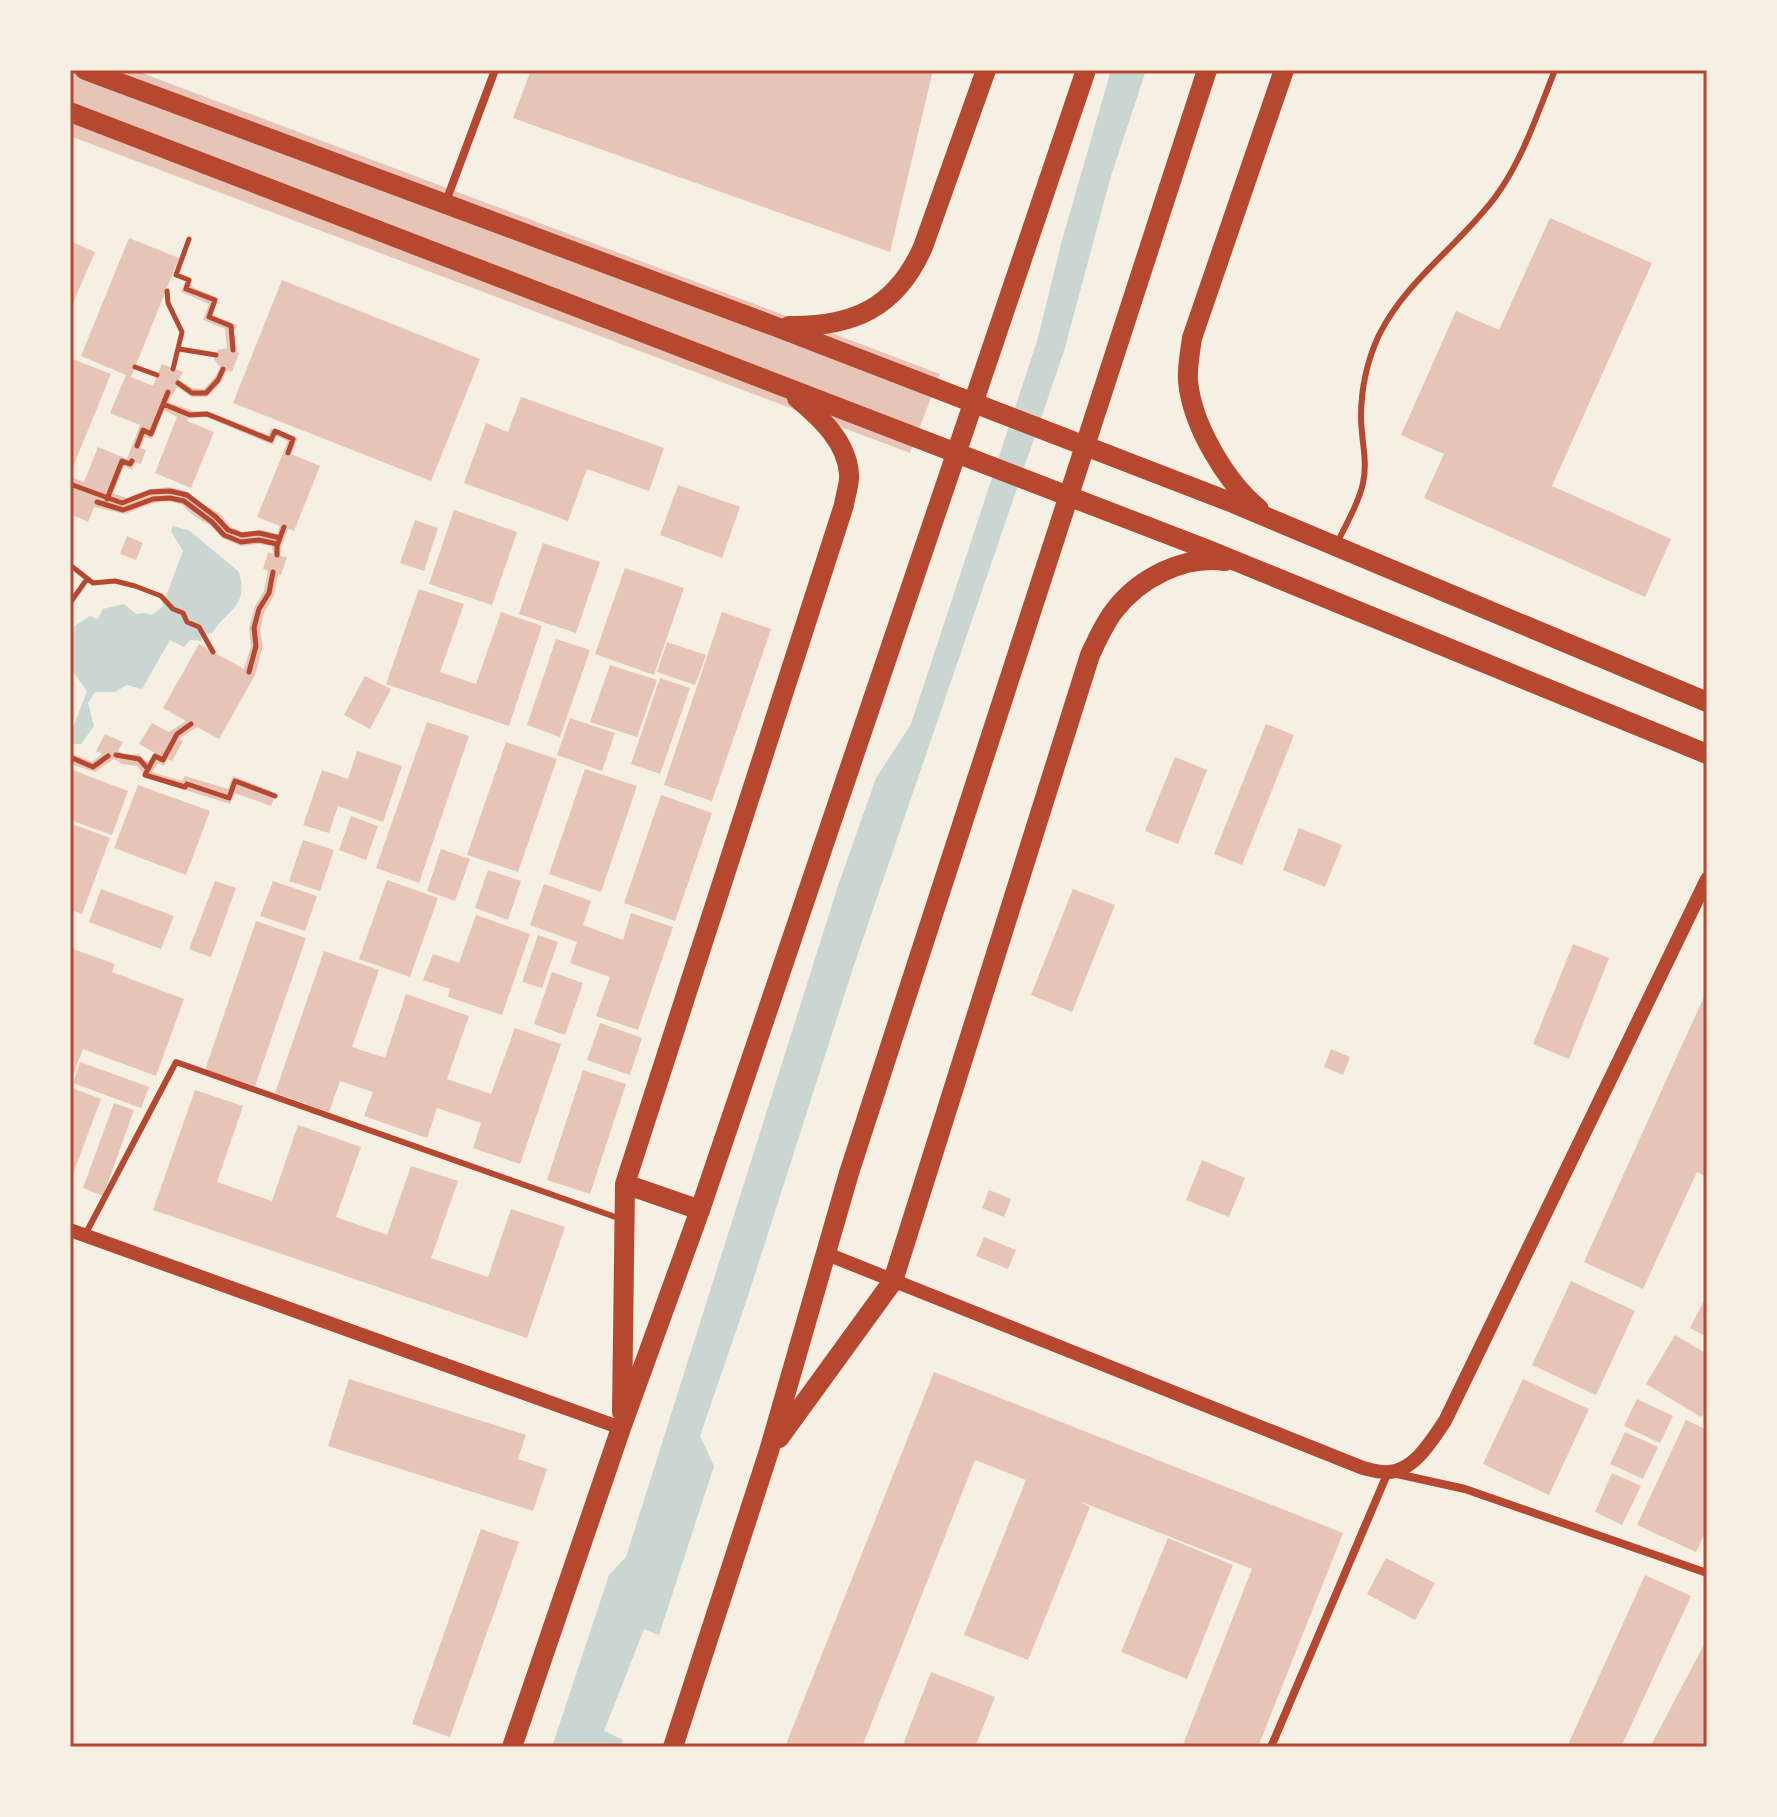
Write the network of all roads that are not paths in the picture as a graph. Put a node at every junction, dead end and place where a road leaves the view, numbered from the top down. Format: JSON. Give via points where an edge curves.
{"nodes":[{"id":1,"x":85,"y":70,"type":"edge"},
{"id":2,"x":495,"y":70,"type":"edge"},
{"id":3,"x":986,"y":70,"type":"edge"},
{"id":4,"x":1086,"y":70,"type":"edge"},
{"id":5,"x":1207,"y":70,"type":"edge"},
{"id":6,"x":1284,"y":70,"type":"edge"},
{"id":7,"x":1555,"y":70,"type":"edge"},
{"id":8,"x":70,"y":112,"type":"edge"},
{"id":9,"x":445,"y":205,"type":"junction"},
{"id":10,"x":774,"y":326,"type":"junction"},
{"id":11,"x":773,"y":382,"type":"junction"},
{"id":12,"x":1271,"y":519,"type":"junction"},
{"id":13,"x":1336,"y":545,"type":"junction"},
{"id":14,"x":1244,"y":564,"type":"junction"},
{"id":15,"x":1707,"y":702,"type":"edge"},
{"id":16,"x":1707,"y":754,"type":"edge"},
{"id":17,"x":1707,"y":879,"type":"edge"},
{"id":18,"x":625,"y":1184,"type":"junction"},
{"id":19,"x":700,"y":1210,"type":"junction"},
{"id":20,"x":625,"y":1221,"type":"junction"},
{"id":21,"x":70,"y":1230,"type":"edge"},
{"id":22,"x":85,"y":1235,"type":"junction"},
{"id":23,"x":827,"y":1254,"type":"junction"},
{"id":24,"x":893,"y":1281,"type":"junction"},
{"id":25,"x":621,"y":1428,"type":"junction"},
{"id":26,"x":769,"y":1451,"type":"junction"},
{"id":27,"x":1388,"y":1472,"type":"junction"},
{"id":28,"x":1707,"y":1573,"type":"edge"},
{"id":29,"x":512,"y":1747,"type":"edge"},
{"id":30,"x":673,"y":1747,"type":"edge"},
{"id":31,"x":1271,"y":1747,"type":"edge"}],
"edges":[{"from":1,"to":9,"type":"main road"},
{"from":2,"to":9,"type":"street"},
{"from":3,"to":10,"type":"main road","via":[[923,247],[905,280],[888,298],[851,319],[814,327]]},
{"from":4,"to":19,"type":"main road"},
{"from":5,"to":23,"type":"main road"},
{"from":6,"to":12,"type":"main road","via":[[1192,338],[1188,368],[1192,399],[1213,452],[1240,490]]},
{"from":7,"to":13,"type":"lane","via":[[1511,174],[1476,221],[1406,293],[1380,333],[1365,370],[1363,485]]},
{"from":8,"to":11,"type":"main road"},
{"from":9,"to":10,"type":"main road"},
{"from":10,"to":12,"type":"main road"},
{"from":11,"to":14,"type":"main road"},
{"from":11,"to":18,"type":"main road","via":[[816,414],[844,451],[849,476],[844,505]]},
{"from":12,"to":13,"type":"main road"},
{"from":13,"to":15,"type":"main road"},
{"from":14,"to":16,"type":"main road"},
{"from":14,"to":24,"type":"main road","via":[[1203,561],[1174,567],[1135,590],[1102,630]]},
{"from":17,"to":27,"type":"street","via":[[1445,1421],[1412,1463]]},
{"from":18,"to":19,"type":"main road"},
{"from":18,"to":20,"type":"main road"},
{"from":19,"to":25,"type":"main road"},
{"from":20,"to":22,"type":"lane","via":[[176,1062]]},
{"from":20,"to":25,"type":"main road"},
{"from":21,"to":22,"type":"street"},
{"from":22,"to":25,"type":"street"},
{"from":23,"to":24,"type":"street"},
{"from":23,"to":26,"type":"main road"},
{"from":24,"to":26,"type":"main road"},
{"from":24,"to":27,"type":"street","via":[[1363,1468]]},
{"from":25,"to":29,"type":"main road"},
{"from":26,"to":30,"type":"main road"},
{"from":27,"to":28,"type":"street","via":[[1465,1489]]},
{"from":27,"to":31,"type":"street"}]}
